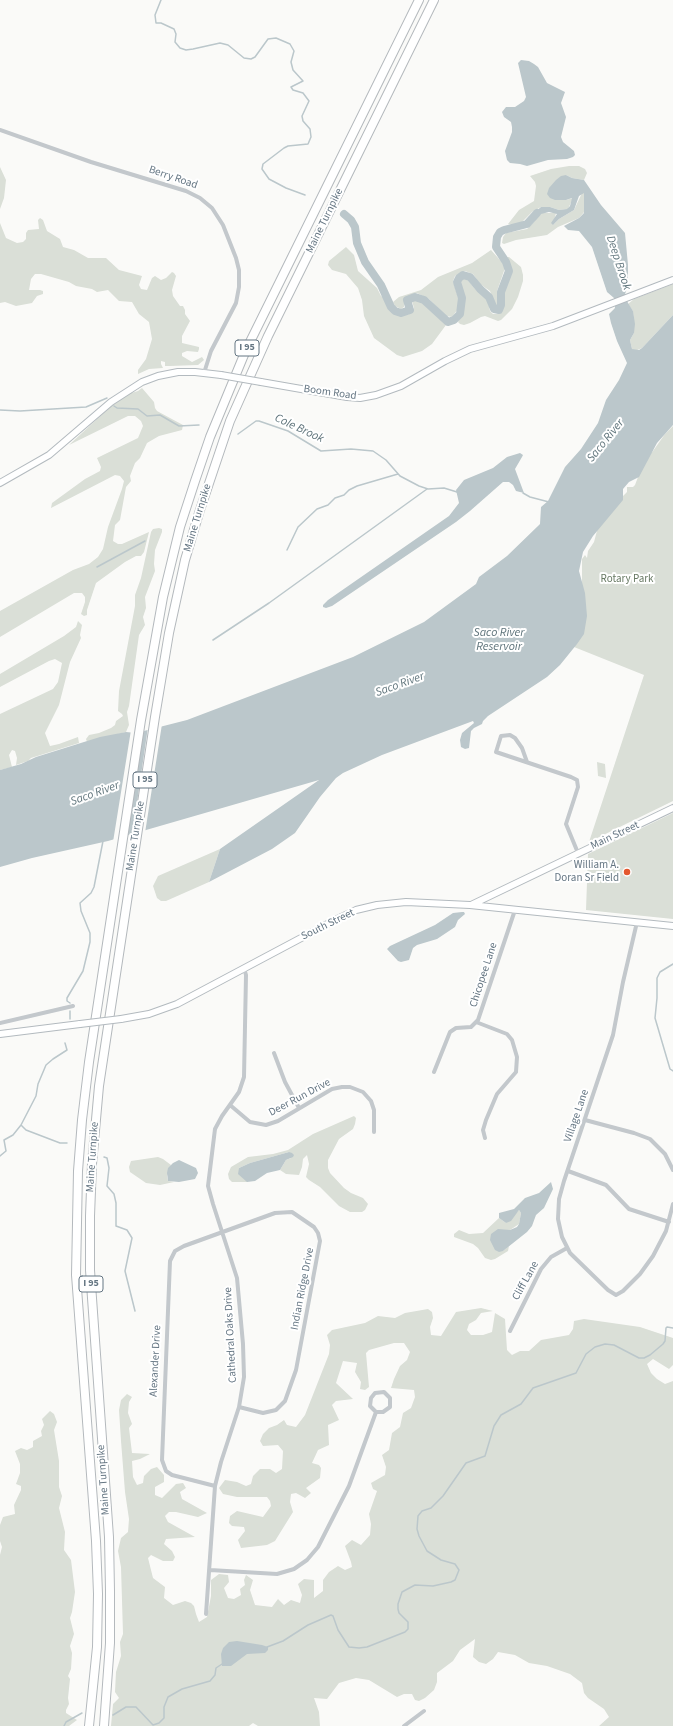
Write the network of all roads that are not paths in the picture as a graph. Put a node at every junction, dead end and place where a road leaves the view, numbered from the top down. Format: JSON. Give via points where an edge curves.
{"nodes":[{"id":1,"x":419,"y":0,"type":"edge"},
{"id":2,"x":434,"y":0,"type":"edge"},
{"id":3,"x":0,"y":130,"type":"edge"},
{"id":4,"x":673,"y":280,"type":"edge"},
{"id":5,"x":204,"y":373,"type":"junction"},
{"id":6,"x":0,"y":483,"type":"edge"},
{"id":7,"x":527,"y":762,"type":"junction"},
{"id":8,"x":673,"y":808,"type":"edge"},
{"id":9,"x":578,"y":853,"type":"junction"},
{"id":10,"x":470,"y":905,"type":"junction"},
{"id":11,"x":515,"y":910,"type":"junction"},
{"id":12,"x":637,"y":922,"type":"junction"},
{"id":13,"x":673,"y":926,"type":"edge"},
{"id":14,"x":244,"y":968,"type":"junction"},
{"id":15,"x":73,"y":1006,"type":"dead end"},
{"id":16,"x":476,"y":1022,"type":"junction"},
{"id":17,"x":0,"y":1024,"type":"edge"},
{"id":18,"x":0,"y":1034,"type":"edge"},
{"id":19,"x":274,"y":1053,"type":"dead end"},
{"id":20,"x":434,"y":1072,"type":"dead end"},
{"id":21,"x":230,"y":1105,"type":"junction"},
{"id":22,"x":299,"y":1108,"type":"junction"},
{"id":23,"x":585,"y":1120,"type":"junction"},
{"id":24,"x":374,"y":1132,"type":"dead end"},
{"id":25,"x":485,"y":1138,"type":"dead end"},
{"id":26,"x":673,"y":1170,"type":"edge"},
{"id":27,"x":568,"y":1171,"type":"junction"},
{"id":28,"x":673,"y":1204,"type":"edge"},
{"id":29,"x":669,"y":1222,"type":"junction"},
{"id":30,"x":223,"y":1232,"type":"junction"},
{"id":31,"x":567,"y":1248,"type":"junction"},
{"id":32,"x":510,"y":1331,"type":"dead end"},
{"id":33,"x":239,"y":1407,"type":"junction"},
{"id":34,"x":376,"y":1412,"type":"junction"},
{"id":35,"x":215,"y":1486,"type":"junction"},
{"id":36,"x":210,"y":1570,"type":"junction"},
{"id":37,"x":206,"y":1614,"type":"dead end"},
{"id":38,"x":424,"y":1711,"type":"dead end"},
{"id":39,"x":89,"y":1726,"type":"edge"},
{"id":40,"x":104,"y":1726,"type":"edge"},
{"id":41,"x":404,"y":1726,"type":"edge"}],
"edges":[{"from":1,"to":39,"type":"highway","name":"Maine Turnpike","number":"I 95","via":[[246,350],[210,437],[180,527],[163,597],[141,720],[89,1062],[78,1170],[76,1275],[98,1594],[97,1646]]},
{"from":2,"to":40,"type":"highway","name":"Maine Turnpike","number":"I 95","via":[[268,336],[230,421],[185,560],[170,633],[99,1086],[92,1164],[90,1270],[110,1583],[110,1643]]},
{"from":3,"to":5,"type":"street","name":"Berry Road","via":[[90,162],[186,191],[200,198],[214,210],[236,258],[240,287],[236,303],[211,351]]},
{"from":4,"to":5,"type":"street","name":"Boom Road","bridge":true,"via":[[546,328],[470,349],[401,386],[370,397],[347,397]]},
{"from":5,"to":6,"type":"street","name":"Boom Road","via":[[165,374],[136,385],[106,406],[49,455]]},
{"from":7,"to":7,"type":"street","via":[[496,752],[501,736],[507,734],[515,738]]},
{"from":7,"to":9,"type":"street","via":[[577,780],[578,787],[566,824]]},
{"from":8,"to":9,"type":"street","name":"Main Street"},
{"from":9,"to":10,"type":"street","name":"Main Street"},
{"from":10,"to":11,"type":"street","name":"South Street"},
{"from":10,"to":14,"type":"street","name":"South Street","via":[[405,902],[361,908]]},
{"from":11,"to":12,"type":"street","name":"South Street"},
{"from":11,"to":16,"type":"street","name":"Chicopee Lane"},
{"from":12,"to":13,"type":"street","name":"South Street"},
{"from":12,"to":23,"type":"street","name":"Village Lane","via":[[613,1034]]},
{"from":14,"to":18,"type":"street","name":"South Street","bridge":true,"via":[[167,1008],[149,1014]]},
{"from":14,"to":21,"type":"street","name":"Cathedral Oaks Drive","via":[[244,1073],[242,1086]]},
{"from":15,"to":17,"type":"street"},
{"from":16,"to":20,"type":"street","name":"Chicopee Lane","via":[[471,1027],[452,1030]]},
{"from":16,"to":25,"type":"street","via":[[507,1034],[512,1040],[517,1057],[516,1072],[499,1090],[486,1120],[483,1130]]},
{"from":19,"to":22,"type":"street"},
{"from":21,"to":22,"type":"street","name":"Deer Run Drive","via":[[250,1122],[263,1125],[273,1123]]},
{"from":21,"to":30,"type":"street","name":"Cathedral Oaks Drive","via":[[215,1129],[208,1182],[210,1196]]},
{"from":22,"to":24,"type":"street","name":"Deer Run Drive","via":[[336,1088],[354,1089],[367,1096],[373,1104]]},
{"from":23,"to":26,"type":"street","via":[[650,1139],[665,1154]]},
{"from":23,"to":27,"type":"street","name":"Village Lane"},
{"from":27,"to":29,"type":"street","via":[[606,1185],[632,1211]]},
{"from":27,"to":31,"type":"street","name":"Village Lane","via":[[559,1199],[558,1212],[559,1225]]},
{"from":28,"to":29,"type":"street"},
{"from":29,"to":31,"type":"street","name":"Village Lane","via":[[659,1246],[647,1264],[625,1289],[616,1295]]},
{"from":30,"to":33,"type":"street","name":"Cathedral Oaks Drive","via":[[236,1273],[240,1298],[244,1369]]},
{"from":30,"to":33,"type":"street","name":"Indian Ridge Drive","via":[[275,1213],[289,1211],[312,1225],[320,1241],[298,1362],[285,1401],[279,1409],[266,1413]]},
{"from":30,"to":35,"type":"street","name":"Alexander Drive","via":[[182,1247],[174,1253],[170,1261],[162,1449],[164,1467],[172,1475]]},
{"from":31,"to":32,"type":"street","name":"Cliff Lane","via":[[551,1257],[541,1269]]},
{"from":33,"to":35,"type":"street","name":"Cathedral Oaks Drive"},
{"from":34,"to":34,"type":"street","via":[[385,1412],[390,1405],[390,1398],[384,1392],[376,1393],[371,1398],[370,1406]]},
{"from":34,"to":36,"type":"street","via":[[349,1486],[318,1547],[307,1560],[290,1571],[274,1574]]},
{"from":35,"to":36,"type":"street","name":"Cathedral Oaks Drive"},
{"from":36,"to":37,"type":"street","name":"Cathedral Oaks Drive"},
{"from":38,"to":41,"type":"street"}]}
